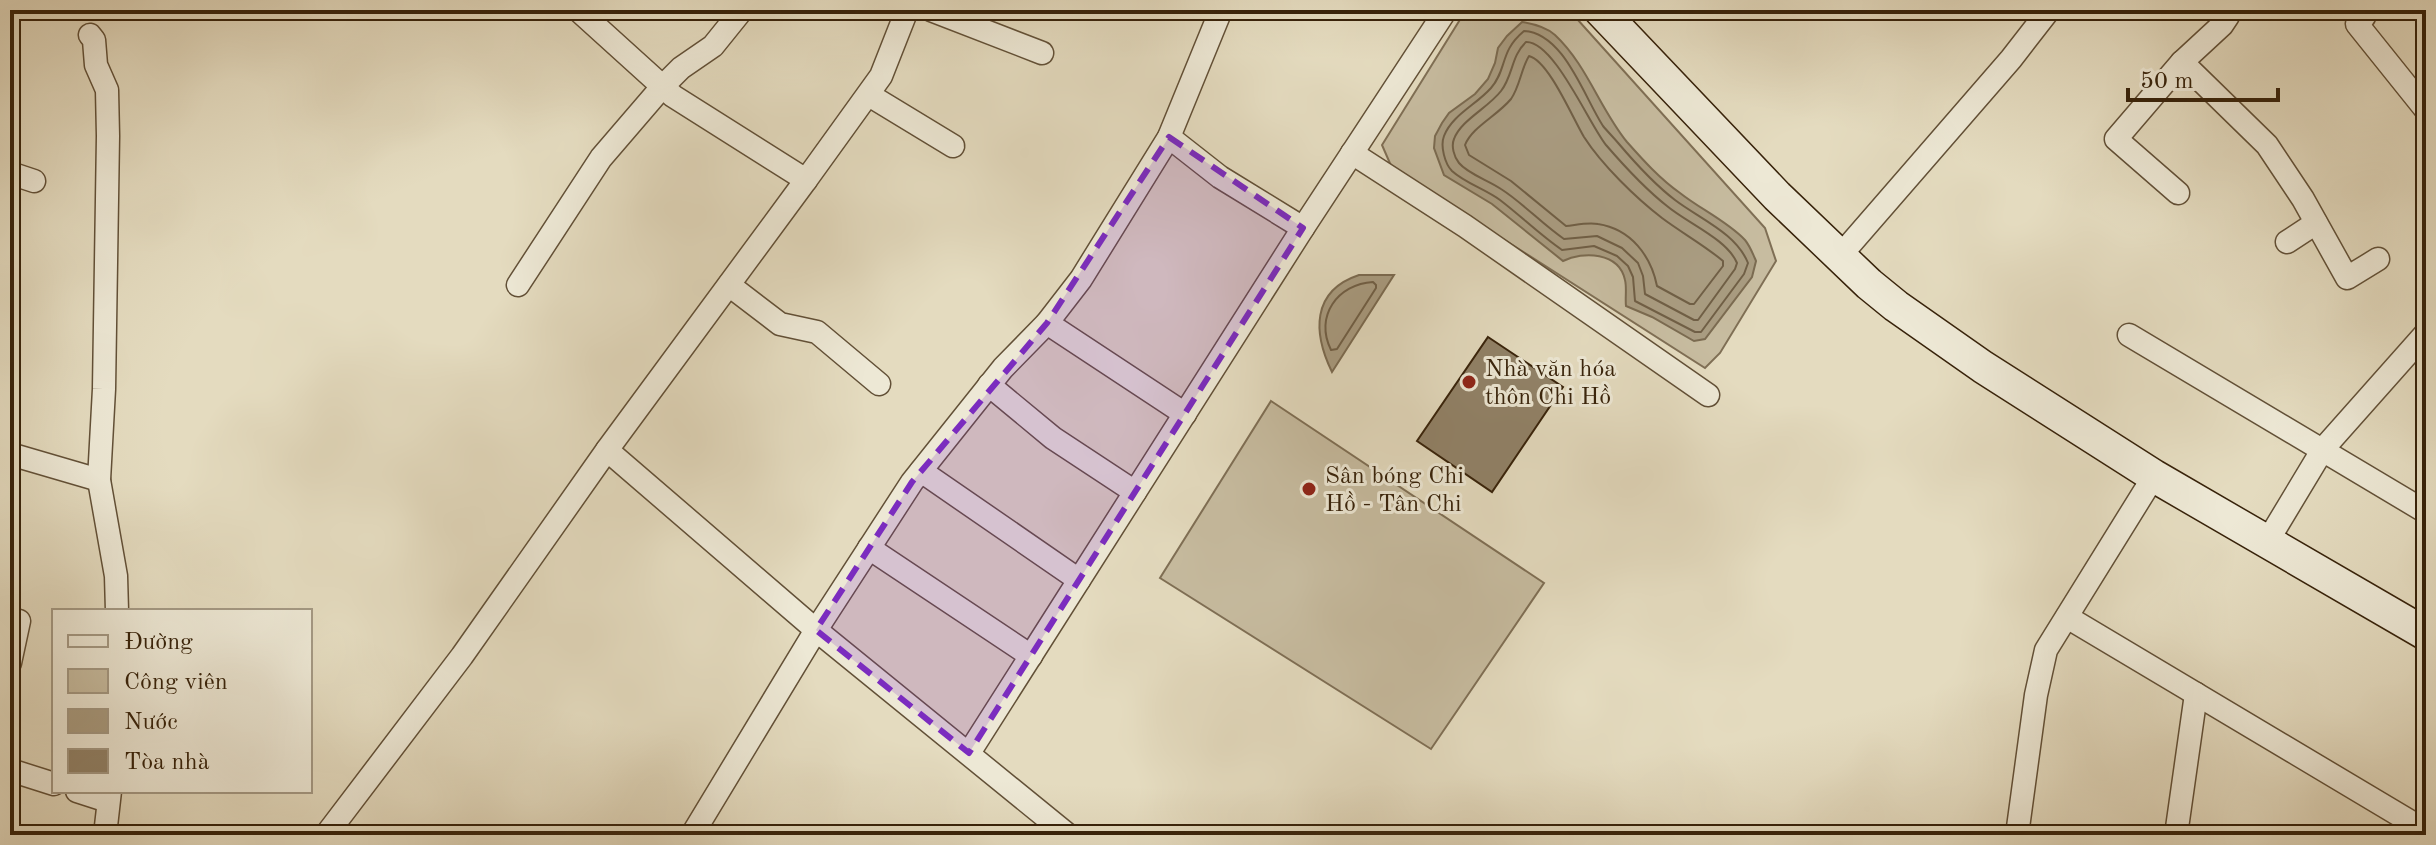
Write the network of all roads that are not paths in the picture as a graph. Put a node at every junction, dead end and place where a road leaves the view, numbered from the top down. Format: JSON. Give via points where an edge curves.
{"nodes":[{"id":1,"x":742,"y":10,"type":"edge"},
{"id":2,"x":907,"y":10,"type":"edge"},
{"id":3,"x":931,"y":10,"type":"edge"},
{"id":4,"x":1221,"y":10,"type":"edge"},
{"id":5,"x":1446,"y":10,"type":"edge"},
{"id":6,"x":1600,"y":10,"type":"edge"},
{"id":7,"x":2049,"y":10,"type":"edge"},
{"id":8,"x":2228,"y":10,"type":"edge"},
{"id":9,"x":2358,"y":10,"type":"edge"},
{"id":10,"x":590,"y":14,"type":"edge"},
{"id":11,"x":90,"y":35,"type":"dead end"},
{"id":12,"x":1042,"y":53,"type":"dead end"},
{"id":13,"x":2182,"y":62,"type":"junction"},
{"id":14,"x":662,"y":87,"type":"junction"},
{"id":15,"x":869,"y":95,"type":"junction"},
{"id":16,"x":2426,"y":110,"type":"edge"},
{"id":17,"x":1169,"y":137,"type":"junction"},
{"id":18,"x":953,"y":146,"type":"dead end"},
{"id":19,"x":1352,"y":153,"type":"junction"},
{"id":20,"x":10,"y":173,"type":"edge"},
{"id":21,"x":806,"y":180,"type":"junction"},
{"id":22,"x":34,"y":181,"type":"dead end"},
{"id":23,"x":2178,"y":193,"type":"dead end"},
{"id":24,"x":2316,"y":223,"type":"junction"},
{"id":25,"x":1303,"y":228,"type":"junction"},
{"id":26,"x":2287,"y":242,"type":"dead end"},
{"id":27,"x":1840,"y":256,"type":"junction"},
{"id":28,"x":2378,"y":259,"type":"dead end"},
{"id":29,"x":518,"y":285,"type":"dead end"},
{"id":30,"x":729,"y":285,"type":"junction"},
{"id":31,"x":1047,"y":323,"type":"junction"},
{"id":32,"x":2426,"y":333,"type":"edge"},
{"id":33,"x":2129,"y":335,"type":"dead end"},
{"id":34,"x":879,"y":384,"type":"dead end"},
{"id":35,"x":989,"y":385,"type":"junction"},
{"id":36,"x":1708,"y":395,"type":"dead end"},
{"id":37,"x":1185,"y":414,"type":"junction"},
{"id":38,"x":2323,"y":449,"type":"junction"},
{"id":39,"x":607,"y":450,"type":"junction"},
{"id":40,"x":10,"y":454,"type":"edge"},
{"id":41,"x":921,"y":471,"type":"junction"},
{"id":42,"x":2154,"y":476,"type":"junction"},
{"id":43,"x":99,"y":480,"type":"junction"},
{"id":44,"x":1135,"y":492,"type":"junction"},
{"id":45,"x":2426,"y":512,"type":"edge"},
{"id":46,"x":2267,"y":542,"type":"junction"},
{"id":47,"x":869,"y":548,"type":"junction"},
{"id":48,"x":1079,"y":580,"type":"junction"},
{"id":49,"x":117,"y":609,"type":"edge"},
{"id":50,"x":2067,"y":617,"type":"junction"},
{"id":51,"x":19,"y":621,"type":"dead end"},
{"id":52,"x":816,"y":630,"type":"junction"},
{"id":53,"x":2426,"y":634,"type":"edge"},
{"id":54,"x":1031,"y":656,"type":"junction"},
{"id":55,"x":10,"y":663,"type":"edge"},
{"id":56,"x":2196,"y":694,"type":"junction"},
{"id":57,"x":969,"y":753,"type":"junction"},
{"id":58,"x":10,"y":770,"type":"edge"},
{"id":59,"x":52,"y":783,"type":"edge"},
{"id":60,"x":109,"y":796,"type":"edge"},
{"id":61,"x":2426,"y":831,"type":"edge"},
{"id":62,"x":105,"y":835,"type":"edge"},
{"id":63,"x":326,"y":835,"type":"edge"},
{"id":64,"x":692,"y":835,"type":"edge"},
{"id":65,"x":1068,"y":835,"type":"edge"},
{"id":66,"x":2017,"y":835,"type":"edge"},
{"id":67,"x":2176,"y":835,"type":"edge"}],
"edges":[{"from":1,"to":14,"type":"street","via":[[713,46]]},
{"from":2,"to":15,"type":"street"},
{"from":3,"to":12,"type":"street"},
{"from":4,"to":17,"type":"street"},
{"from":5,"to":19,"type":"street"},
{"from":6,"to":27,"type":"street"},
{"from":7,"to":27,"type":"street"},
{"from":8,"to":13,"type":"street","via":[[2222,25]]},
{"from":9,"to":16,"type":"street","via":[[2364,17],[2357,24]]},
{"from":10,"to":14,"type":"street"},
{"from":11,"to":43,"type":"street","via":[[107,90],[108,136]]},
{"from":13,"to":23,"type":"street","via":[[2116,139]]},
{"from":13,"to":24,"type":"street","via":[[2267,145]]},
{"from":14,"to":21,"type":"street"},
{"from":14,"to":29,"type":"street","via":[[601,158]]},
{"from":15,"to":18,"type":"street"},
{"from":15,"to":21,"type":"street"},
{"from":17,"to":25,"type":"street","via":[[1220,177]]},
{"from":17,"to":31,"type":"street","via":[[1081,279]]},
{"from":19,"to":25,"type":"street"},
{"from":19,"to":36,"type":"street"},
{"from":20,"to":22,"type":"street"},
{"from":21,"to":30,"type":"street"},
{"from":24,"to":26,"type":"street"},
{"from":24,"to":28,"type":"street","via":[[2347,278]]},
{"from":25,"to":37,"type":"street"},
{"from":27,"to":42,"type":"street","via":[[1931,331]]},
{"from":30,"to":34,"type":"street","via":[[780,324],[817,332]]},
{"from":30,"to":39,"type":"street"},
{"from":31,"to":35,"type":"street"},
{"from":31,"to":37,"type":"street"},
{"from":32,"to":38,"type":"street"},
{"from":33,"to":38,"type":"street"},
{"from":35,"to":41,"type":"street"},
{"from":35,"to":44,"type":"street","via":[[1053,438]]},
{"from":37,"to":44,"type":"street"},
{"from":38,"to":45,"type":"street"},
{"from":38,"to":46,"type":"street"},
{"from":39,"to":52,"type":"street"},
{"from":39,"to":63,"type":"street","via":[[462,656]]},
{"from":40,"to":43,"type":"street"},
{"from":41,"to":47,"type":"street"},
{"from":41,"to":48,"type":"street"},
{"from":42,"to":46,"type":"street"},
{"from":42,"to":50,"type":"street"},
{"from":43,"to":49,"type":"street"},
{"from":44,"to":48,"type":"street"},
{"from":46,"to":53,"type":"street"},
{"from":47,"to":52,"type":"street"},
{"from":47,"to":54,"type":"street"},
{"from":48,"to":54,"type":"street"},
{"from":50,"to":56,"type":"street"},
{"from":50,"to":66,"type":"street","via":[[2046,650],[2039,676]]},
{"from":51,"to":55,"type":"street"},
{"from":52,"to":57,"type":"street"},
{"from":52,"to":64,"type":"street"},
{"from":54,"to":57,"type":"street"},
{"from":56,"to":61,"type":"street"},
{"from":56,"to":67,"type":"street"},
{"from":57,"to":65,"type":"street"},
{"from":58,"to":59,"type":"street"},
{"from":60,"to":62,"type":"street"}]}
